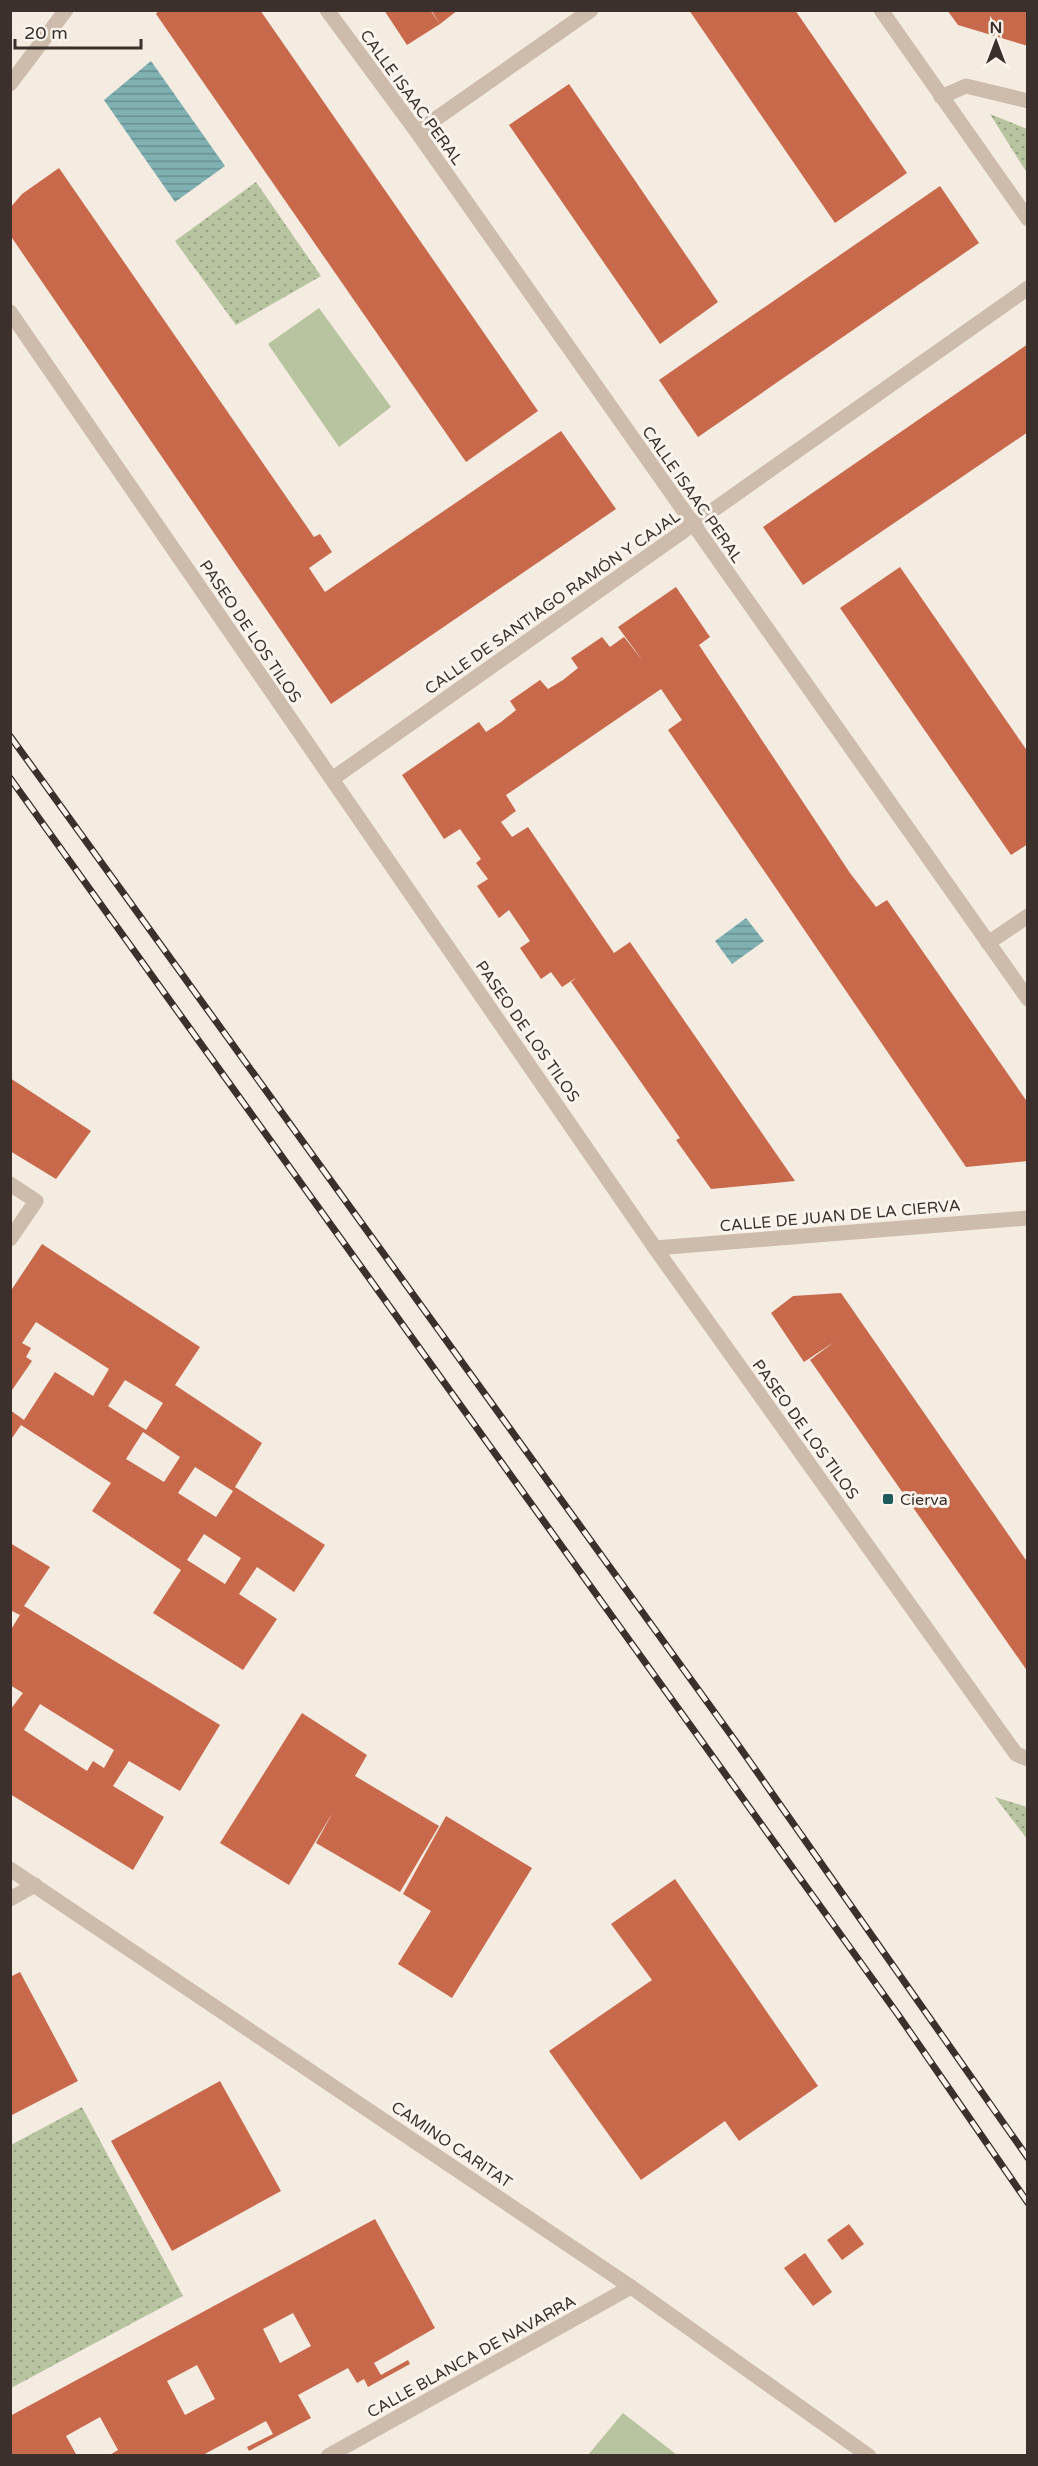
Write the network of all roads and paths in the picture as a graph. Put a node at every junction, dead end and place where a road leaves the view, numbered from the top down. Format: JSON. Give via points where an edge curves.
{"nodes":[{"id":1,"x":66,"y":10,"type":"edge"},
{"id":2,"x":327,"y":10,"type":"edge"},
{"id":3,"x":591,"y":10,"type":"edge"},
{"id":4,"x":881,"y":10,"type":"edge"},
{"id":5,"x":10,"y":84,"type":"edge"},
{"id":6,"x":941,"y":97,"type":"junction"},
{"id":7,"x":1028,"y":101,"type":"edge"},
{"id":8,"x":417,"y":132,"type":"junction"},
{"id":9,"x":1028,"y":219,"type":"edge"},
{"id":10,"x":1028,"y":288,"type":"edge"},
{"id":11,"x":10,"y":312,"type":"edge"},
{"id":12,"x":693,"y":525,"type":"junction"},
{"id":13,"x":332,"y":779,"type":"junction"},
{"id":14,"x":1028,"y":916,"type":"edge"},
{"id":15,"x":987,"y":943,"type":"junction"},
{"id":16,"x":1028,"y":999,"type":"edge"},
{"id":17,"x":10,"y":1184,"type":"edge"},
{"id":18,"x":1028,"y":1218,"type":"edge"},
{"id":19,"x":10,"y":1239,"type":"edge"},
{"id":20,"x":655,"y":1248,"type":"junction"},
{"id":21,"x":1028,"y":1759,"type":"edge"},
{"id":22,"x":10,"y":1869,"type":"edge"},
{"id":23,"x":35,"y":1885,"type":"junction"},
{"id":24,"x":10,"y":1899,"type":"edge"},
{"id":25,"x":631,"y":2288,"type":"junction"},
{"id":26,"x":328,"y":2456,"type":"edge"},
{"id":27,"x":869,"y":2456,"type":"edge"}],
"edges":[{"from":1,"to":5,"type":"street"},
{"from":2,"to":8,"type":"street","name":"CALLE ISAAC PERAL"},
{"from":3,"to":8,"type":"street"},
{"from":4,"to":6,"type":"street"},
{"from":6,"to":7,"type":"street","via":[[966,86]]},
{"from":6,"to":9,"type":"street"},
{"from":8,"to":12,"type":"street","name":"CALLE ISAAC PERAL"},
{"from":10,"to":12,"type":"street","name":"CALLE DE SANTIAGO RAMÓN Y CAJAL"},
{"from":11,"to":13,"type":"street","name":"PASEO DE LOS TILOS"},
{"from":12,"to":13,"type":"street","name":"CALLE DE SANTIAGO RAMÓN Y CAJAL"},
{"from":12,"to":15,"type":"street","name":"CALLE ISAAC PERAL"},
{"from":13,"to":20,"type":"street","name":"PASEO DE LOS TILOS"},
{"from":14,"to":15,"type":"street"},
{"from":15,"to":16,"type":"street","name":"CALLE ISAAC PERAL"},
{"from":17,"to":19,"type":"street","via":[[36,1201]]},
{"from":18,"to":20,"type":"street","name":"CALLE DE JUAN DE LA CIERVA"},
{"from":20,"to":21,"type":"street","name":"PASEO DE LOS TILOS","via":[[1016,1754]]},
{"from":22,"to":23,"type":"street","name":"CAMINO CARITAT"},
{"from":23,"to":24,"type":"street"},
{"from":23,"to":25,"type":"street","name":"CAMINO CARITAT"},
{"from":25,"to":26,"type":"street","name":"CALLE BLANCA DE NAVARRA"},
{"from":25,"to":27,"type":"street","name":"CAMINO CARITAT"}]}
